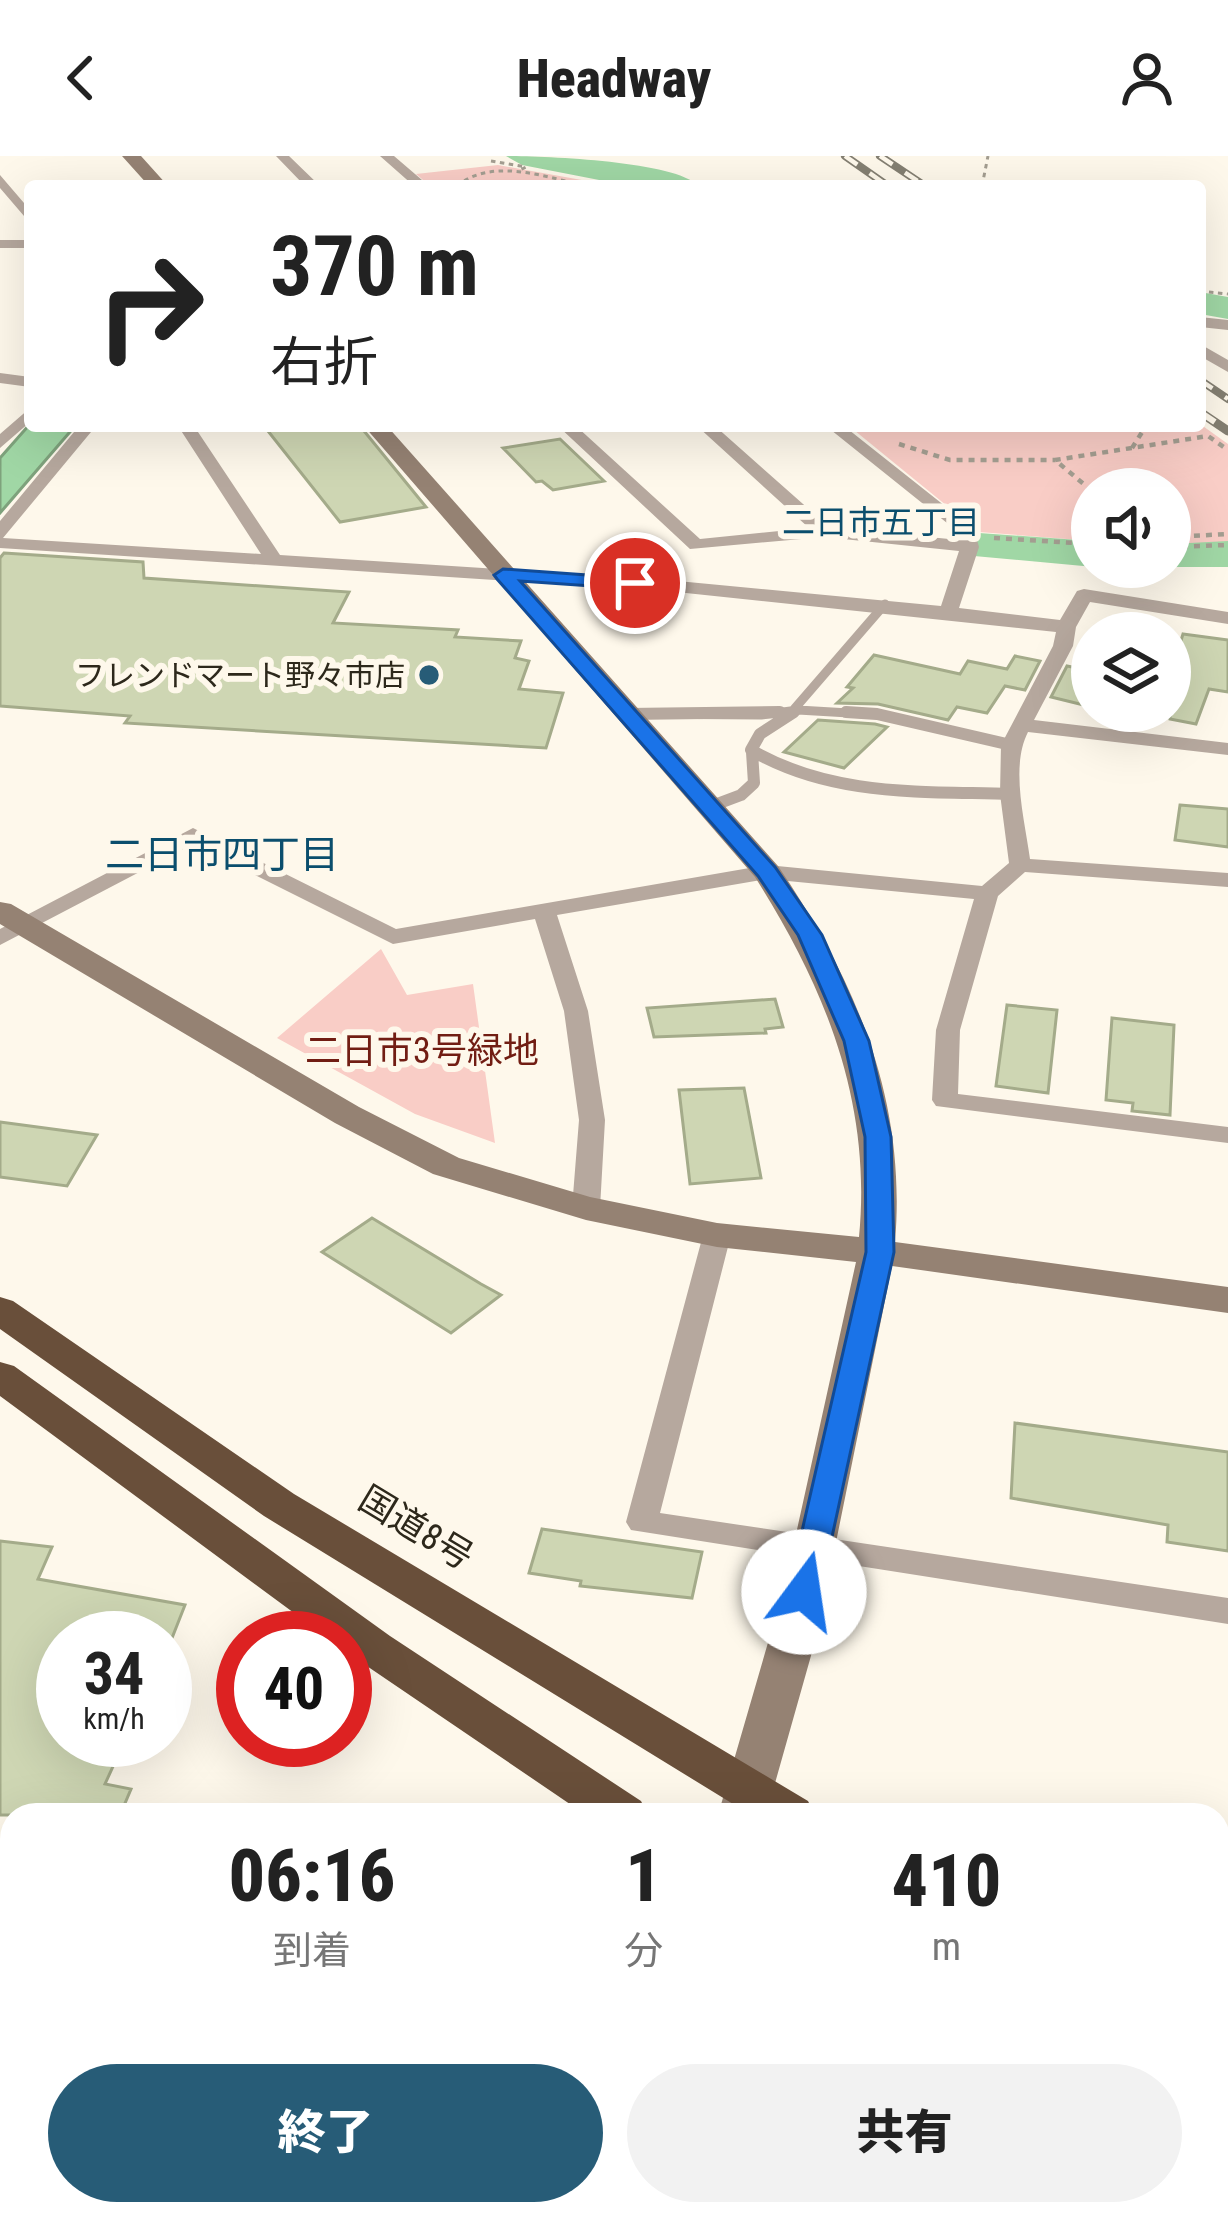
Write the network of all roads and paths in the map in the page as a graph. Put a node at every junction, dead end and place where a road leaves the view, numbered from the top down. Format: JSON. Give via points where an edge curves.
{"nodes":[{"id":1,"x":131,"y":156,"type":"edge"},
{"id":2,"x":282,"y":156,"type":"edge"},
{"id":3,"x":386,"y":156,"type":"edge"},
{"id":4,"x":491,"y":161,"type":"dead end"},
{"id":5,"x":517,"y":172,"type":"junction"},
{"id":6,"x":0,"y":179,"type":"edge"},
{"id":7,"x":153,"y":180,"type":"edge"},
{"id":8,"x":307,"y":180,"type":"edge"},
{"id":9,"x":415,"y":180,"type":"edge"},
{"id":10,"x":463,"y":180,"type":"edge"},
{"id":11,"x":553,"y":180,"type":"edge"},
{"id":12,"x":24,"y":211,"type":"edge"},
{"id":13,"x":24,"y":419,"type":"edge"},
{"id":14,"x":83,"y":432,"type":"edge"},
{"id":15,"x":189,"y":432,"type":"edge"},
{"id":16,"x":380,"y":432,"type":"edge"},
{"id":17,"x":573,"y":432,"type":"edge"},
{"id":18,"x":712,"y":432,"type":"edge"},
{"id":19,"x":842,"y":432,"type":"edge"},
{"id":20,"x":1142,"y":432,"type":"edge"},
{"id":21,"x":1202,"y":432,"type":"edge"},
{"id":22,"x":1208,"y":436,"type":"junction"},
{"id":23,"x":894,"y":442,"type":"dead end"},
{"id":24,"x":0,"y":443,"type":"edge"},
{"id":25,"x":1132,"y":448,"type":"junction"},
{"id":26,"x":1228,"y":450,"type":"edge"},
{"id":27,"x":1055,"y":460,"type":"junction"},
{"id":28,"x":1071,"y":473,"type":"edge"},
{"id":29,"x":824,"y":532,"type":"junction"},
{"id":30,"x":0,"y":533,"type":"edge"},
{"id":31,"x":1228,"y":535,"type":"edge"},
{"id":32,"x":1191,"y":536,"type":"edge"},
{"id":33,"x":969,"y":541,"type":"junction"},
{"id":34,"x":0,"y":543,"type":"edge"},
{"id":35,"x":1071,"y":543,"type":"edge"},
{"id":36,"x":1228,"y":544,"type":"edge"},
{"id":37,"x":696,"y":545,"type":"junction"},
{"id":38,"x":1191,"y":546,"type":"edge"},
{"id":39,"x":274,"y":560,"type":"junction"},
{"id":40,"x":503,"y":575,"type":"junction"},
{"id":41,"x":679,"y":586,"type":"junction"},
{"id":42,"x":885,"y":604,"type":"junction"},
{"id":43,"x":949,"y":611,"type":"junction"},
{"id":44,"x":1228,"y":618,"type":"edge"},
{"id":45,"x":1066,"y":627,"type":"junction"},
{"id":46,"x":798,"y":710,"type":"junction"},
{"id":47,"x":627,"y":714,"type":"junction"},
{"id":48,"x":1025,"y":724,"type":"junction"},
{"id":49,"x":1011,"y":745,"type":"junction"},
{"id":50,"x":1228,"y":749,"type":"edge"},
{"id":51,"x":752,"y":752,"type":"junction"},
{"id":52,"x":1011,"y":794,"type":"junction"},
{"id":53,"x":709,"y":807,"type":"junction"},
{"id":54,"x":1020,"y":865,"type":"junction"},
{"id":55,"x":767,"y":872,"type":"junction"},
{"id":56,"x":1228,"y":880,"type":"edge"},
{"id":57,"x":987,"y":892,"type":"junction"},
{"id":58,"x":544,"y":912,"type":"junction"},
{"id":59,"x":8,"y":925,"type":"edge"},
{"id":60,"x":1228,"y":1135,"type":"edge"},
{"id":61,"x":586,"y":1208,"type":"junction"},
{"id":62,"x":717,"y":1235,"type":"junction"},
{"id":63,"x":880,"y":1252,"type":"junction"},
{"id":64,"x":1228,"y":1300,"type":"edge"},
{"id":65,"x":0,"y":1310,"type":"edge"},
{"id":66,"x":0,"y":1376,"type":"edge"},
{"id":67,"x":814,"y":1551,"type":"junction"},
{"id":68,"x":1228,"y":1611,"type":"edge"},
{"id":69,"x":606,"y":1803,"type":"edge"},
{"id":70,"x":744,"y":1803,"type":"edge"},
{"id":71,"x":746,"y":1803,"type":"edge"}],
"edges":[{"from":1,"to":7,"type":"street"},
{"from":2,"to":8,"type":"street"},
{"from":3,"to":9,"type":"street"},
{"from":4,"to":5,"type":"path","via":[[526,167]]},
{"from":5,"to":10,"type":"path","via":[[471,172]]},
{"from":5,"to":11,"type":"path"},
{"from":6,"to":12,"type":"street"},
{"from":13,"to":24,"type":"street"},
{"from":14,"to":30,"type":"street"},
{"from":15,"to":39,"type":"street"},
{"from":16,"to":40,"type":"street"},
{"from":17,"to":37,"type":"street"},
{"from":18,"to":29,"type":"street"},
{"from":19,"to":33,"type":"street","via":[[965,529]]},
{"from":20,"to":25,"type":"path"},
{"from":21,"to":22,"type":"path"},
{"from":22,"to":25,"type":"path"},
{"from":22,"to":26,"type":"path"},
{"from":23,"to":27,"type":"path","via":[[950,460]]},
{"from":25,"to":27,"type":"path"},
{"from":27,"to":28,"type":"path"},
{"from":29,"to":33,"type":"street"},
{"from":29,"to":37,"type":"street"},
{"from":31,"to":32,"type":"path"},
{"from":33,"to":35,"type":"path"},
{"from":33,"to":43,"type":"street"},
{"from":34,"to":39,"type":"street"},
{"from":36,"to":38,"type":"path"},
{"from":37,"to":41,"type":"street"},
{"from":39,"to":40,"type":"street"},
{"from":40,"to":41,"type":"street"},
{"from":40,"to":47,"type":"street"},
{"from":41,"to":42,"type":"street"},
{"from":42,"to":43,"type":"street"},
{"from":42,"to":46,"type":"lane"},
{"from":43,"to":45,"type":"street"},
{"from":44,"to":45,"type":"street","via":[[1084,595]]},
{"from":45,"to":48,"type":"street"},
{"from":46,"to":47,"type":"lane"},
{"from":46,"to":49,"type":"lane","via":[[877,714]]},
{"from":46,"to":51,"type":"lane","via":[[760,734]]},
{"from":47,"to":53,"type":"street"},
{"from":48,"to":49,"type":"street"},
{"from":48,"to":50,"type":"street"},
{"from":49,"to":52,"type":"street"},
{"from":51,"to":52,"type":"lane","via":[[838,785]]},
{"from":51,"to":53,"type":"lane","via":[[759,766],[754,787]]},
{"from":52,"to":54,"type":"street"},
{"from":53,"to":55,"type":"street"},
{"from":54,"to":56,"type":"street"},
{"from":54,"to":57,"type":"street"},
{"from":55,"to":57,"type":"street"},
{"from":55,"to":58,"type":"street"},
{"from":55,"to":63,"type":"street","via":[[810,935],[856,1041],[878,1137]]},
{"from":57,"to":60,"type":"street","via":[[948,1030],[945,1100]]},
{"from":58,"to":59,"type":"street","via":[[393,937],[193,835]]},
{"from":58,"to":61,"type":"street","via":[[576,1011],[586,1076]]},
{"from":59,"to":61,"type":"street","via":[[426,1156]]},
{"from":61,"to":62,"type":"street"},
{"from":62,"to":63,"type":"street"},
{"from":62,"to":67,"type":"street","via":[[642,1522]]},
{"from":63,"to":64,"type":"street"},
{"from":63,"to":67,"type":"street"},
{"from":65,"to":70,"type":"highway","name":"国道8号","via":[[279,1504]]},
{"from":66,"to":69,"type":"highway","via":[[374,1648]]},
{"from":67,"to":68,"type":"street"},
{"from":67,"to":71,"type":"street"}]}
